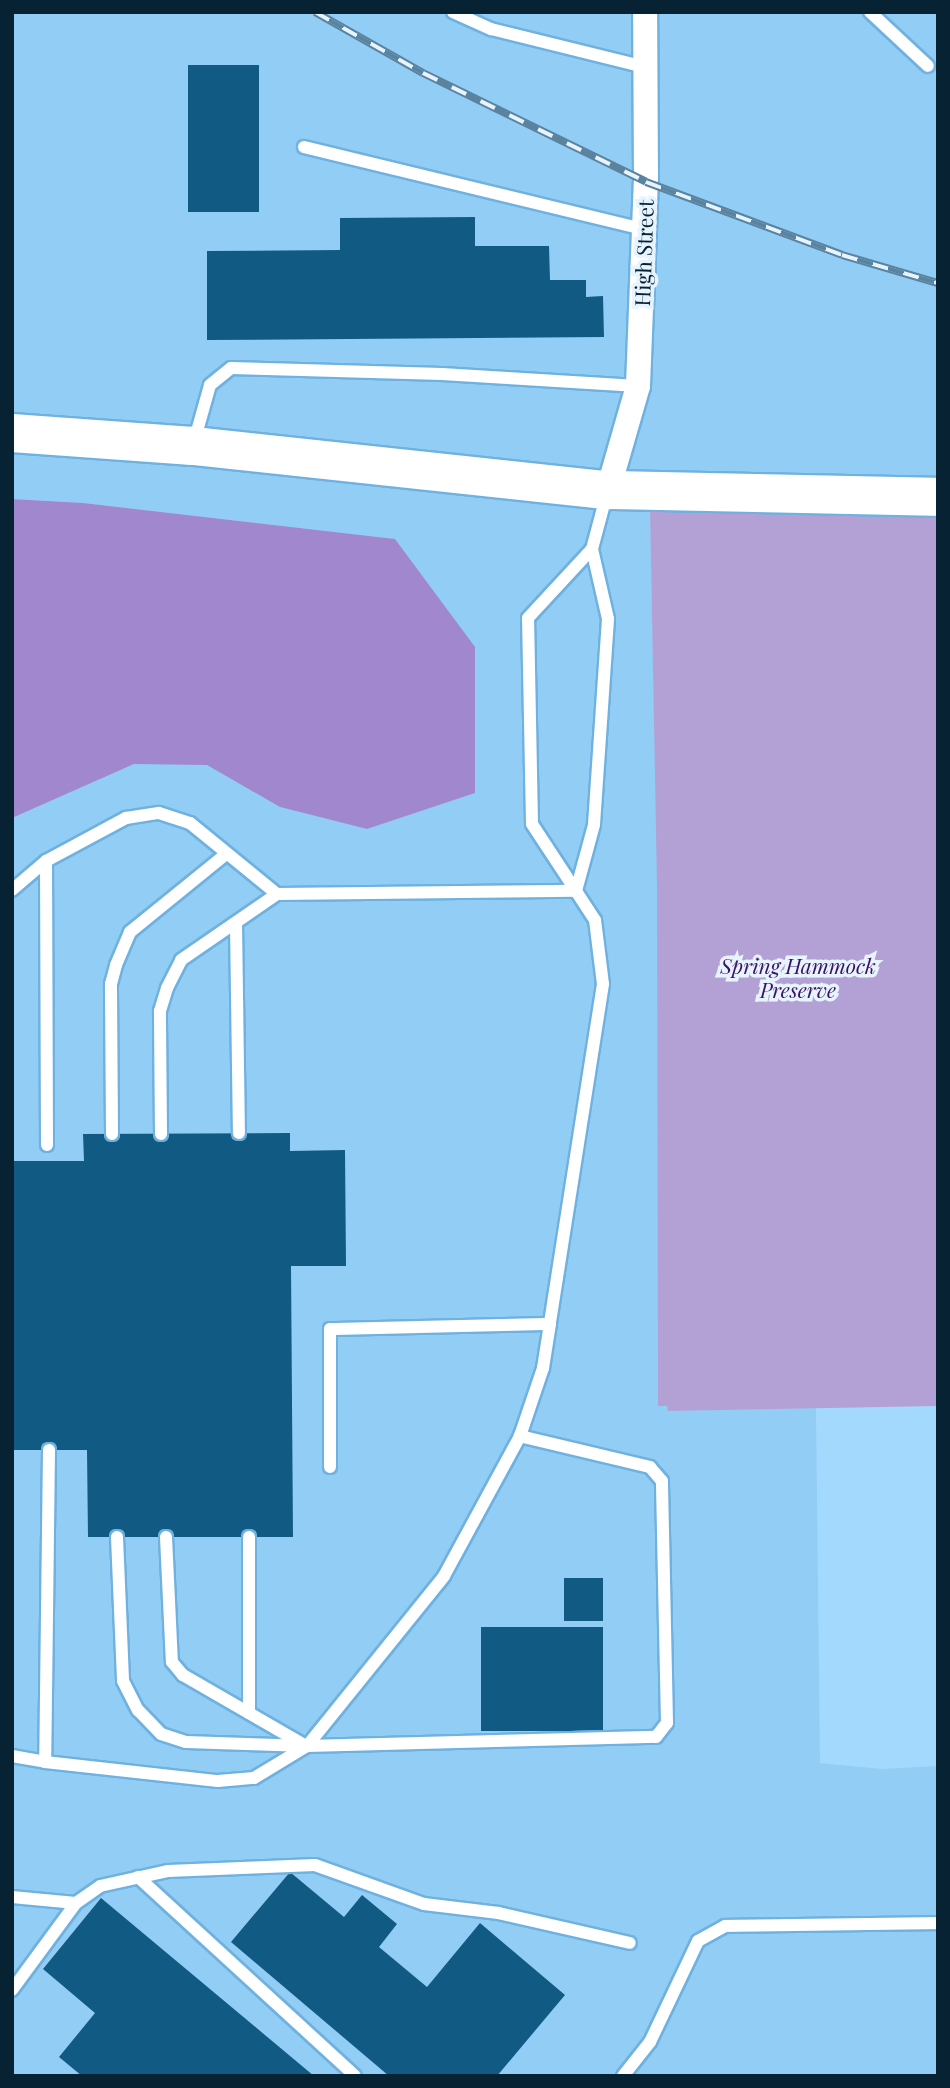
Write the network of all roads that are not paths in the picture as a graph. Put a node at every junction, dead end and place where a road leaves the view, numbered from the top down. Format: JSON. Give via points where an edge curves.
{"nodes":[{"id":1,"x":453,"y":12,"type":"edge"},
{"id":2,"x":646,"y":12,"type":"edge"},
{"id":3,"x":870,"y":12,"type":"edge"},
{"id":4,"x":928,"y":66,"type":"dead end"},
{"id":5,"x":646,"y":67,"type":"junction"},
{"id":6,"x":304,"y":147,"type":"dead end"},
{"id":7,"x":644,"y":229,"type":"junction"},
{"id":8,"x":638,"y":386,"type":"junction"},
{"id":9,"x":12,"y":433,"type":"edge"},
{"id":10,"x":192,"y":446,"type":"junction"},
{"id":11,"x":608,"y":490,"type":"junction"},
{"id":12,"x":938,"y":497,"type":"edge"},
{"id":13,"x":592,"y":549,"type":"junction"},
{"id":14,"x":226,"y":854,"type":"junction"},
{"id":15,"x":46,"y":861,"type":"junction"},
{"id":16,"x":12,"y":890,"type":"edge"},
{"id":17,"x":576,"y":891,"type":"junction"},
{"id":18,"x":277,"y":894,"type":"junction"},
{"id":19,"x":236,"y":923,"type":"junction"},
{"id":20,"x":239,"y":1133,"type":"dead end"},
{"id":21,"x":112,"y":1134,"type":"dead end"},
{"id":22,"x":161,"y":1134,"type":"dead end"},
{"id":23,"x":47,"y":1144,"type":"dead end"},
{"id":24,"x":550,"y":1324,"type":"junction"},
{"id":25,"x":520,"y":1436,"type":"junction"},
{"id":26,"x":49,"y":1450,"type":"dead end"},
{"id":27,"x":330,"y":1467,"type":"dead end"},
{"id":28,"x":249,"y":1536,"type":"dead end"},
{"id":29,"x":117,"y":1537,"type":"dead end"},
{"id":30,"x":166,"y":1537,"type":"dead end"},
{"id":31,"x":248,"y":1713,"type":"junction"},
{"id":32,"x":307,"y":1746,"type":"junction"},
{"id":33,"x":12,"y":1756,"type":"edge"},
{"id":34,"x":45,"y":1762,"type":"junction"},
{"id":35,"x":138,"y":1877,"type":"junction"},
{"id":36,"x":12,"y":1897,"type":"edge"},
{"id":37,"x":76,"y":1903,"type":"junction"},
{"id":38,"x":938,"y":1923,"type":"edge"},
{"id":39,"x":630,"y":1943,"type":"dead end"},
{"id":40,"x":12,"y":1990,"type":"edge"},
{"id":41,"x":355,"y":2076,"type":"edge"},
{"id":42,"x":623,"y":2076,"type":"edge"}],
"edges":[{"from":1,"to":5,"type":"lane","via":[[491,29]]},
{"from":2,"to":5,"type":"street","name":"High Street"},
{"from":3,"to":4,"type":"lane"},
{"from":5,"to":7,"type":"street","name":"High Street"},
{"from":6,"to":7,"type":"lane"},
{"from":7,"to":8,"type":"street","name":"High Street"},
{"from":8,"to":10,"type":"lane","via":[[232,368],[210,385]]},
{"from":8,"to":11,"type":"street","name":"High Street"},
{"from":9,"to":10,"type":"main road"},
{"from":10,"to":11,"type":"main road"},
{"from":11,"to":12,"type":"main road"},
{"from":11,"to":13,"type":"lane"},
{"from":13,"to":17,"type":"lane","via":[[608,619],[594,825]]},
{"from":13,"to":17,"type":"lane","via":[[528,618],[532,824]]},
{"from":14,"to":15,"type":"lane","via":[[190,822],[159,813],[126,818]]},
{"from":14,"to":18,"type":"lane"},
{"from":14,"to":21,"type":"lane","via":[[130,932],[116,965],[111,985]]},
{"from":15,"to":16,"type":"lane"},
{"from":15,"to":23,"type":"lane"},
{"from":17,"to":18,"type":"lane"},
{"from":17,"to":24,"type":"lane","via":[[595,920],[603,985]]},
{"from":18,"to":19,"type":"lane"},
{"from":19,"to":20,"type":"lane"},
{"from":19,"to":22,"type":"lane","via":[[181,960],[167,988],[160,1010]]},
{"from":24,"to":25,"type":"lane","via":[[543,1368]]},
{"from":24,"to":27,"type":"lane","via":[[330,1329]]},
{"from":25,"to":32,"type":"lane","via":[[444,1576]]},
{"from":25,"to":32,"type":"lane","via":[[650,1467],[662,1481],[667,1723],[656,1737]]},
{"from":26,"to":34,"type":"lane"},
{"from":28,"to":31,"type":"lane"},
{"from":29,"to":32,"type":"lane","via":[[123,1682],[138,1710],[161,1734],[186,1742]]},
{"from":30,"to":31,"type":"lane","via":[[172,1662],[183,1675]]},
{"from":31,"to":32,"type":"lane"},
{"from":32,"to":34,"type":"lane","via":[[254,1779],[218,1781]]},
{"from":33,"to":34,"type":"lane"},
{"from":35,"to":37,"type":"lane","via":[[100,1886]]},
{"from":35,"to":39,"type":"lane","via":[[168,1871],[315,1865],[424,1904],[498,1913]]},
{"from":35,"to":41,"type":"lane"},
{"from":36,"to":37,"type":"lane"},
{"from":37,"to":40,"type":"lane"},
{"from":38,"to":42,"type":"lane","via":[[725,1926],[698,1941],[650,2042]]}]}
